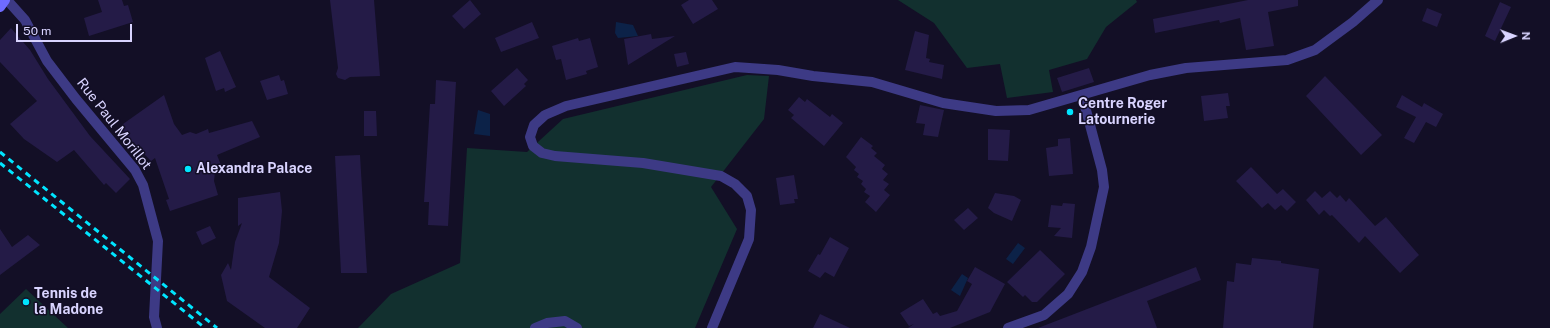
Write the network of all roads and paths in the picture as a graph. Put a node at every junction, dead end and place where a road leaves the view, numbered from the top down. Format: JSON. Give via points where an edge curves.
{"nodes":[{"id":1,"x":6,"y":0,"type":"edge"},
{"id":2,"x":1378,"y":0,"type":"edge"},
{"id":3,"x":0,"y":7,"type":"edge"},
{"id":4,"x":1082,"y":95,"type":"junction"},
{"id":5,"x":158,"y":328,"type":"edge"},
{"id":6,"x":535,"y":328,"type":"edge"},
{"id":7,"x":577,"y":328,"type":"edge"},
{"id":8,"x":712,"y":328,"type":"edge"},
{"id":9,"x":1008,"y":328,"type":"edge"}],
"edges":[{"from":1,"to":3,"type":"street"},
{"from":1,"to":5,"type":"street","name":"Rue Paul Morillot","via":[[25,20],[47,60],[135,170],[143,185],[158,241],[154,317]]},
{"from":2,"to":4,"type":"street","via":[[1315,50],[1287,60],[1186,68],[1150,75]]},
{"from":4,"to":8,"type":"street","via":[[1029,110],[996,111],[943,103],[872,82],[735,67],[566,106],[545,115],[534,125],[530,137],[533,146],[542,153],[643,163],[721,176],[735,184],[747,196],[752,210],[749,239]]},
{"from":4,"to":9,"type":"street","via":[[1102,170],[1104,187],[1092,247],[1082,272],[1068,294],[1044,315]]},
{"from":6,"to":7,"type":"street","via":[[547,323],[565,321]]}]}
